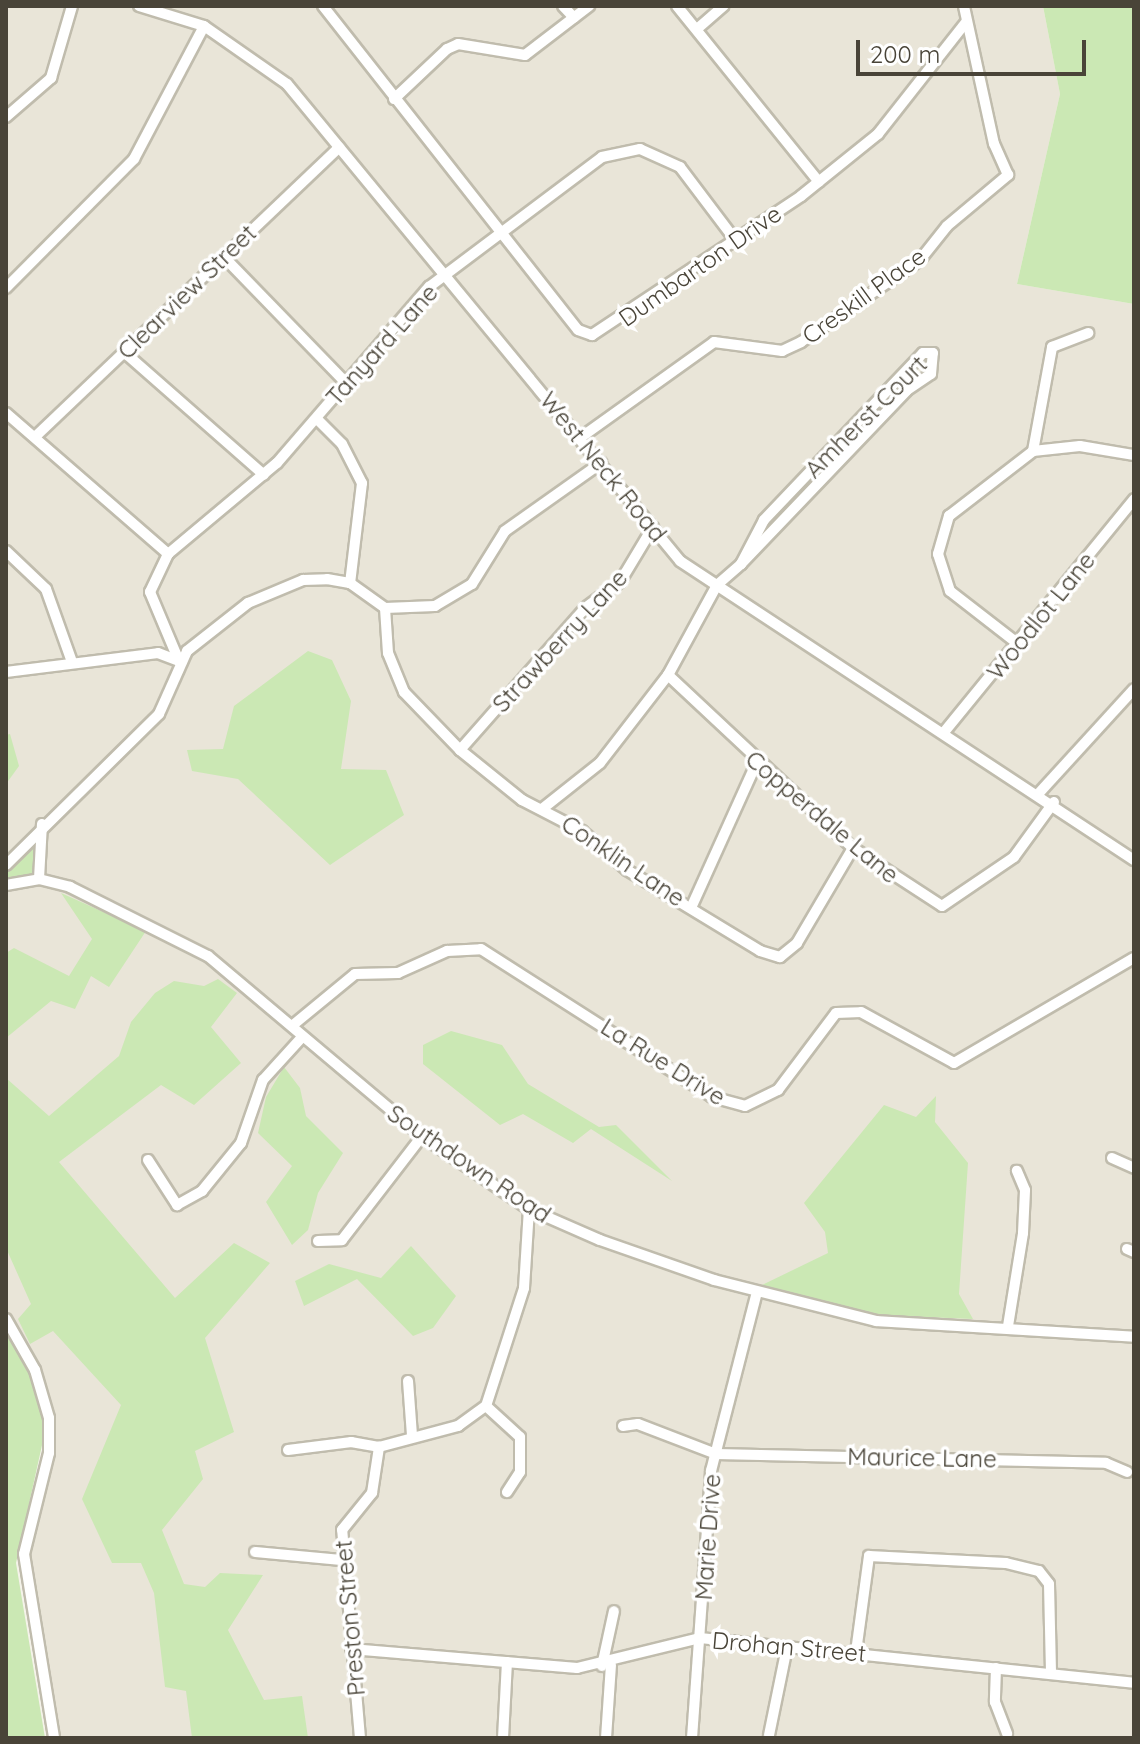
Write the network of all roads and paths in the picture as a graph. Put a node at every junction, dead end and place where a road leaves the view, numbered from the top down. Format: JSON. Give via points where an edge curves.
{"nodes":[{"id":1,"x":72,"y":6,"type":"edge"},
{"id":2,"x":139,"y":6,"type":"edge"},
{"id":3,"x":323,"y":6,"type":"edge"},
{"id":4,"x":563,"y":6,"type":"edge"},
{"id":5,"x":589,"y":6,"type":"edge"},
{"id":6,"x":677,"y":6,"type":"edge"},
{"id":7,"x":723,"y":6,"type":"edge"},
{"id":8,"x":964,"y":6,"type":"edge"},
{"id":9,"x":574,"y":18,"type":"junction"},
{"id":10,"x":966,"y":22,"type":"junction"},
{"id":11,"x":204,"y":26,"type":"junction"},
{"id":12,"x":697,"y":29,"type":"junction"},
{"id":13,"x":394,"y":99,"type":"junction"},
{"id":14,"x":6,"y":117,"type":"edge"},
{"id":15,"x":339,"y":147,"type":"junction"},
{"id":16,"x":819,"y":182,"type":"junction"},
{"id":17,"x":502,"y":233,"type":"junction"},
{"id":18,"x":736,"y":241,"type":"junction"},
{"id":19,"x":224,"y":257,"type":"junction"},
{"id":20,"x":444,"y":277,"type":"junction"},
{"id":21,"x":6,"y":288,"type":"edge"},
{"id":22,"x":1088,"y":333,"type":"dead end"},
{"id":23,"x":124,"y":352,"type":"junction"},
{"id":24,"x":346,"y":383,"type":"junction"},
{"id":25,"x":6,"y":413,"type":"edge"},
{"id":26,"x":317,"y":419,"type":"junction"},
{"id":27,"x":35,"y":437,"type":"junction"},
{"id":28,"x":580,"y":438,"type":"junction"},
{"id":29,"x":1033,"y":451,"type":"junction"},
{"id":30,"x":1134,"y":455,"type":"edge"},
{"id":31,"x":601,"y":463,"type":"junction"},
{"id":32,"x":264,"y":475,"type":"junction"},
{"id":33,"x":1134,"y":499,"type":"edge"},
{"id":34,"x":653,"y":527,"type":"junction"},
{"id":35,"x":6,"y":551,"type":"edge"},
{"id":36,"x":168,"y":554,"type":"junction"},
{"id":37,"x":741,"y":564,"type":"junction"},
{"id":38,"x":350,"y":583,"type":"junction"},
{"id":39,"x":717,"y":585,"type":"junction"},
{"id":40,"x":385,"y":608,"type":"junction"},
{"id":41,"x":1017,"y":643,"type":"junction"},
{"id":42,"x":179,"y":661,"type":"junction"},
{"id":43,"x":72,"y":662,"type":"junction"},
{"id":44,"x":6,"y":672,"type":"edge"},
{"id":45,"x":668,"y":675,"type":"junction"},
{"id":46,"x":1134,"y":689,"type":"edge"},
{"id":47,"x":945,"y":731,"type":"junction"},
{"id":48,"x":460,"y":750,"type":"junction"},
{"id":49,"x":756,"y":764,"type":"junction"},
{"id":50,"x":1040,"y":792,"type":"junction"},
{"id":51,"x":1054,"y":802,"type":"junction"},
{"id":52,"x":542,"y":809,"type":"junction"},
{"id":53,"x":43,"y":822,"type":"junction"},
{"id":54,"x":853,"y":848,"type":"junction"},
{"id":55,"x":1133,"y":857,"type":"edge"},
{"id":56,"x":6,"y":865,"type":"edge"},
{"id":57,"x":39,"y":879,"type":"junction"},
{"id":58,"x":6,"y":885,"type":"edge"},
{"id":59,"x":691,"y":908,"type":"junction"},
{"id":60,"x":1134,"y":958,"type":"edge"},
{"id":61,"x":293,"y":1025,"type":"junction"},
{"id":62,"x":303,"y":1036,"type":"junction"},
{"id":63,"x":422,"y":1136,"type":"junction"},
{"id":64,"x":1112,"y":1158,"type":"dead end"},
{"id":65,"x":148,"y":1160,"type":"dead end"},
{"id":66,"x":1134,"y":1168,"type":"edge"},
{"id":67,"x":1017,"y":1171,"type":"dead end"},
{"id":68,"x":529,"y":1209,"type":"junction"},
{"id":69,"x":318,"y":1241,"type":"dead end"},
{"id":70,"x":757,"y":1292,"type":"junction"},
{"id":71,"x":6,"y":1319,"type":"edge"},
{"id":72,"x":1008,"y":1326,"type":"junction"},
{"id":73,"x":1134,"y":1337,"type":"edge"},
{"id":74,"x":408,"y":1381,"type":"dead end"},
{"id":75,"x":486,"y":1406,"type":"junction"},
{"id":76,"x":623,"y":1426,"type":"dead end"},
{"id":77,"x":412,"y":1435,"type":"junction"},
{"id":78,"x":379,"y":1447,"type":"junction"},
{"id":79,"x":288,"y":1450,"type":"dead end"},
{"id":80,"x":716,"y":1454,"type":"junction"},
{"id":81,"x":1127,"y":1472,"type":"dead end"},
{"id":82,"x":507,"y":1492,"type":"dead end"},
{"id":83,"x":255,"y":1552,"type":"dead end"},
{"id":84,"x":342,"y":1560,"type":"junction"},
{"id":85,"x":614,"y":1611,"type":"dead end"},
{"id":86,"x":700,"y":1638,"type":"junction"},
{"id":87,"x":787,"y":1647,"type":"junction"},
{"id":88,"x":351,"y":1649,"type":"junction"},
{"id":89,"x":856,"y":1652,"type":"junction"},
{"id":90,"x":507,"y":1662,"type":"junction"},
{"id":91,"x":606,"y":1666,"type":"junction"},
{"id":92,"x":996,"y":1668,"type":"junction"},
{"id":93,"x":1051,"y":1674,"type":"junction"},
{"id":94,"x":1134,"y":1683,"type":"edge"},
{"id":95,"x":1007,"y":1734,"type":"dead end"},
{"id":96,"x":768,"y":1737,"type":"edge"},
{"id":97,"x":54,"y":1738,"type":"edge"},
{"id":98,"x":360,"y":1738,"type":"edge"},
{"id":99,"x":503,"y":1738,"type":"edge"},
{"id":100,"x":606,"y":1738,"type":"edge"},
{"id":101,"x":692,"y":1738,"type":"edge"}],
"edges":[{"from":1,"to":14,"type":"street","via":[[51,78]]},
{"from":2,"to":11,"type":"street","name":"West Neck Road"},
{"from":3,"to":13,"type":"street","name":"Dumbarton Drive"},
{"from":4,"to":9,"type":"street"},
{"from":5,"to":9,"type":"street"},
{"from":6,"to":12,"type":"street"},
{"from":7,"to":12,"type":"street"},
{"from":8,"to":10,"type":"street"},
{"from":9,"to":13,"type":"street","via":[[525,55],[458,44]]},
{"from":10,"to":16,"type":"street","name":"Dumbarton Drive","via":[[878,134]]},
{"from":10,"to":28,"type":"street","name":"Creskill Place","via":[[1008,175],[947,226],[920,260],[801,342],[782,351],[714,342]]},
{"from":11,"to":15,"type":"street","name":"West Neck Road","via":[[265,62]]},
{"from":11,"to":21,"type":"street","via":[[134,159]]},
{"from":12,"to":16,"type":"street"},
{"from":13,"to":17,"type":"street","name":"Dumbarton Drive"},
{"from":15,"to":19,"type":"street","name":"Clearview Street"},
{"from":15,"to":20,"type":"street","name":"West Neck Road"},
{"from":16,"to":18,"type":"street","name":"Dumbarton Drive"},
{"from":17,"to":18,"type":"street","name":"Tanyard Lane","via":[[602,157],[640,149],[680,167]]},
{"from":17,"to":18,"type":"street","name":"Dumbarton Drive","via":[[578,330],[592,335]]},
{"from":17,"to":20,"type":"street","name":"Tanyard Lane"},
{"from":19,"to":23,"type":"street","name":"Clearview Street"},
{"from":19,"to":24,"type":"street"},
{"from":20,"to":24,"type":"street","name":"Tanyard Lane"},
{"from":20,"to":28,"type":"street","name":"West Neck Road"},
{"from":22,"to":29,"type":"street","via":[[1052,347]]},
{"from":23,"to":27,"type":"street","name":"Clearview Street"},
{"from":23,"to":32,"type":"street"},
{"from":24,"to":26,"type":"street","name":"Tanyard Lane"},
{"from":25,"to":27,"type":"street"},
{"from":26,"to":32,"type":"street","name":"Tanyard Lane"},
{"from":26,"to":38,"type":"street","via":[[342,444],[362,483]]},
{"from":27,"to":36,"type":"street"},
{"from":28,"to":31,"type":"street","name":"West Neck Road"},
{"from":29,"to":30,"type":"street","via":[[1080,446]]},
{"from":29,"to":41,"type":"street","via":[[949,516],[938,554],[950,591]]},
{"from":31,"to":34,"type":"street","name":"West Neck Road"},
{"from":31,"to":40,"type":"street","via":[[505,531],[455,597],[414,610]]},
{"from":32,"to":36,"type":"street","name":"Tanyard Lane"},
{"from":33,"to":41,"type":"street","name":"Woodlot Lane"},
{"from":34,"to":39,"type":"street","name":"West Neck Road","via":[[680,561]]},
{"from":34,"to":48,"type":"street","name":"Strawberry Lane","via":[[620,582],[585,608]]},
{"from":35,"to":43,"type":"street","via":[[46,589]]},
{"from":36,"to":42,"type":"street","name":"Tanyard Lane","via":[[150,592]]},
{"from":37,"to":37,"type":"street","name":"Amherst Court","via":[[862,434],[934,371],[933,353],[923,353],[764,520]]},
{"from":37,"to":39,"type":"street","name":"Amherst Court"},
{"from":38,"to":40,"type":"street"},
{"from":38,"to":42,"type":"street","via":[[303,580],[272,589]]},
{"from":39,"to":45,"type":"street"},
{"from":39,"to":47,"type":"street","name":"West Neck Road"},
{"from":40,"to":48,"type":"street","name":"Conklin Lane","via":[[388,653],[404,692]]},
{"from":41,"to":47,"type":"street","name":"Woodlot Lane"},
{"from":42,"to":43,"type":"street","via":[[158,653]]},
{"from":42,"to":53,"type":"street","via":[[159,714]]},
{"from":43,"to":44,"type":"street"},
{"from":45,"to":49,"type":"street","name":"Copperdale Lane"},
{"from":45,"to":52,"type":"street","via":[[582,782]]},
{"from":46,"to":50,"type":"street"},
{"from":47,"to":50,"type":"street","name":"West Neck Road"},
{"from":48,"to":52,"type":"street","name":"Conklin Lane"},
{"from":49,"to":54,"type":"street","name":"Copperdale Lane"},
{"from":49,"to":59,"type":"street"},
{"from":50,"to":51,"type":"street","name":"West Neck Road"},
{"from":51,"to":54,"type":"street","name":"Copperdale Lane","via":[[1014,857],[942,906]]},
{"from":51,"to":55,"type":"street","name":"West Neck Road"},
{"from":52,"to":59,"type":"street","name":"Conklin Lane"},
{"from":53,"to":56,"type":"street"},
{"from":53,"to":57,"type":"street"},
{"from":54,"to":59,"type":"street","name":"Conklin Lane","via":[[830,895],[780,957]]},
{"from":57,"to":58,"type":"street"},
{"from":57,"to":61,"type":"street","name":"Southdown Road","via":[[140,916],[208,956]]},
{"from":60,"to":61,"type":"street","name":"La Rue Drive","via":[[954,1063],[861,1012],[836,1013],[778,1090],[745,1106],[712,1097],[481,949],[447,951],[398,973],[355,974]]},
{"from":61,"to":62,"type":"street","name":"Southdown Road"},
{"from":62,"to":63,"type":"street","name":"Southdown Road"},
{"from":62,"to":65,"type":"street","via":[[263,1080],[241,1143],[202,1191],[177,1205]]},
{"from":63,"to":68,"type":"street","name":"Southdown Road"},
{"from":63,"to":69,"type":"street","via":[[342,1240]]},
{"from":64,"to":66,"type":"street"},
{"from":67,"to":72,"type":"street","via":[[1025,1190],[1023,1233]]},
{"from":68,"to":70,"type":"street","name":"Southdown Road"},
{"from":68,"to":75,"type":"street","via":[[524,1288]]},
{"from":70,"to":72,"type":"street","name":"Southdown Road","via":[[876,1321]]},
{"from":70,"to":80,"type":"street","name":"Marie Drive"},
{"from":71,"to":97,"type":"street","via":[[35,1370],[49,1418],[49,1453],[24,1554]]},
{"from":72,"to":73,"type":"street","name":"Southdown Road"},
{"from":74,"to":77,"type":"street"},
{"from":75,"to":77,"type":"street","via":[[458,1426]]},
{"from":75,"to":82,"type":"street","via":[[522,1445],[520,1472]]},
{"from":76,"to":80,"type":"street","name":"Maurice Lane","via":[[638,1424]]},
{"from":77,"to":78,"type":"street"},
{"from":78,"to":79,"type":"street","via":[[351,1442]]},
{"from":78,"to":84,"type":"street","name":"Preston Street","via":[[372,1493],[342,1530]]},
{"from":80,"to":81,"type":"street","name":"Maurice Lane","via":[[1106,1463]]},
{"from":80,"to":86,"type":"street","name":"Marie Drive"},
{"from":83,"to":84,"type":"street"},
{"from":84,"to":88,"type":"street","name":"Preston Street"},
{"from":85,"to":91,"type":"street"},
{"from":86,"to":87,"type":"street","name":"Drohan Street"},
{"from":86,"to":91,"type":"street","name":"Drohan Street"},
{"from":86,"to":101,"type":"street","name":"Marie Drive"},
{"from":87,"to":89,"type":"street","name":"Drohan Street"},
{"from":87,"to":96,"type":"street"},
{"from":88,"to":90,"type":"street","name":"Drohan Street"},
{"from":88,"to":98,"type":"street","name":"Preston Street"},
{"from":89,"to":92,"type":"street","name":"Drohan Street"},
{"from":89,"to":93,"type":"street","via":[[869,1556],[1039,1571],[1054,1604]]},
{"from":90,"to":91,"type":"street","name":"Drohan Street"},
{"from":90,"to":99,"type":"street"},
{"from":91,"to":100,"type":"street"},
{"from":92,"to":93,"type":"street","name":"Drohan Street"},
{"from":92,"to":95,"type":"street","via":[[995,1702]]},
{"from":93,"to":94,"type":"street","name":"Drohan Street"}]}
